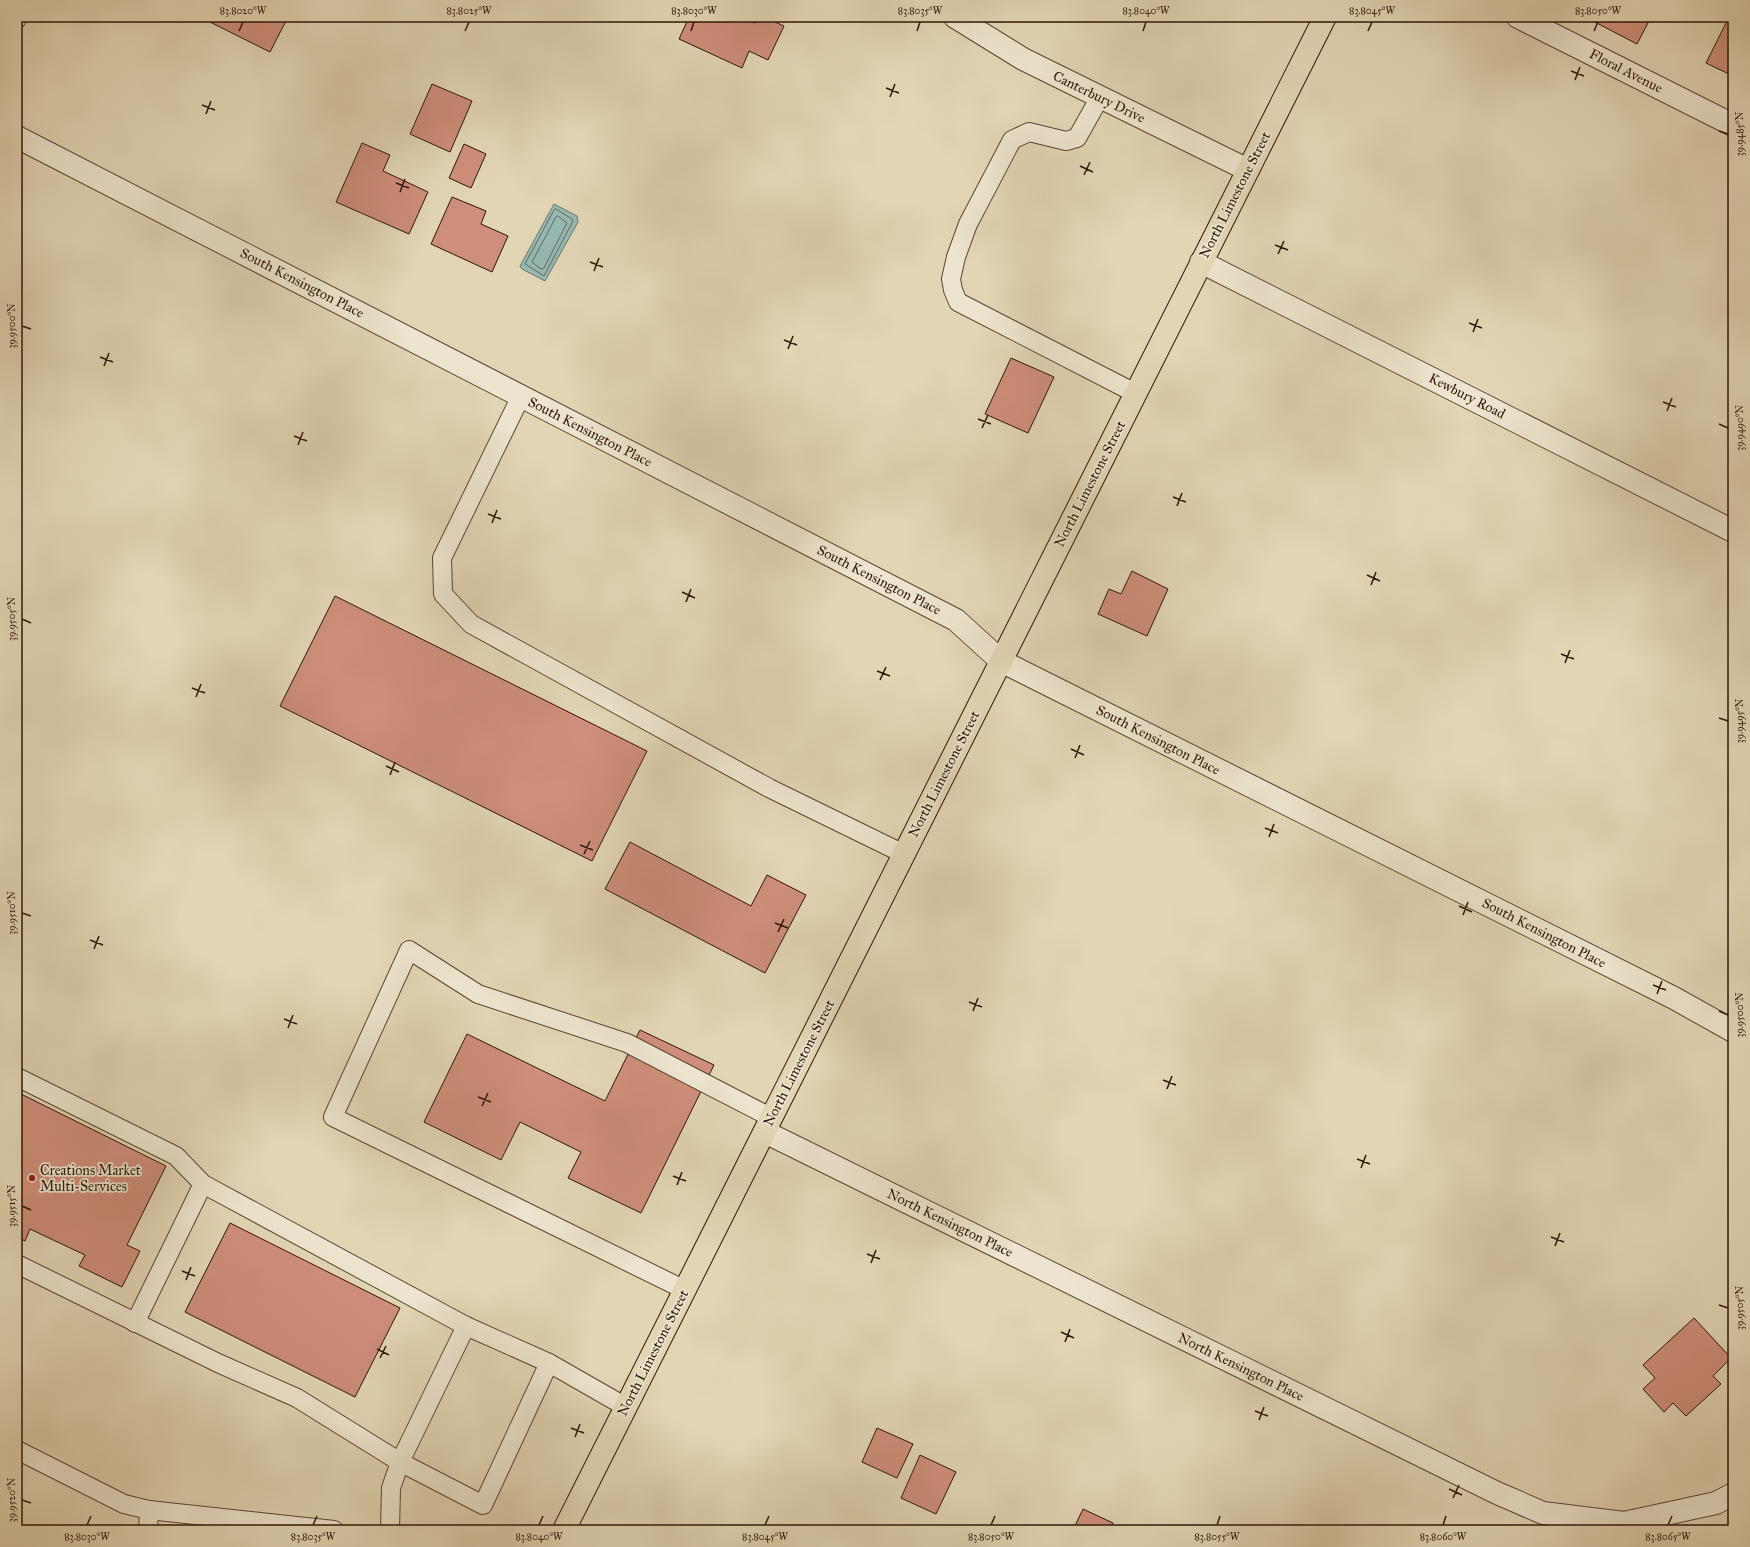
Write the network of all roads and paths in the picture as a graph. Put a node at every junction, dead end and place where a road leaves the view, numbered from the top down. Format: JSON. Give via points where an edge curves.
{"nodes":[{"id":1,"x":955,"y":17,"type":"edge"},
{"id":2,"x":1324,"y":17,"type":"edge"},
{"id":3,"x":1518,"y":17,"type":"edge"},
{"id":4,"x":1100,"y":97,"type":"junction"},
{"id":5,"x":1733,"y":125,"type":"edge"},
{"id":6,"x":17,"y":137,"type":"edge"},
{"id":7,"x":1248,"y":170,"type":"junction"},
{"id":8,"x":1202,"y":262,"type":"junction"},
{"id":9,"x":1135,"y":393,"type":"junction"},
{"id":10,"x":521,"y":396,"type":"junction"},
{"id":11,"x":1733,"y":531,"type":"edge"},
{"id":12,"x":1001,"y":661,"type":"junction"},
{"id":13,"x":904,"y":854,"type":"junction"},
{"id":14,"x":1733,"y":1031,"type":"edge"},
{"id":15,"x":17,"y":1077,"type":"edge"},
{"id":16,"x":768,"y":1125,"type":"junction"},
{"id":17,"x":203,"y":1184,"type":"junction"},
{"id":18,"x":17,"y":1264,"type":"edge"},
{"id":19,"x":685,"y":1290,"type":"junction"},
{"id":20,"x":135,"y":1323,"type":"junction"},
{"id":21,"x":466,"y":1326,"type":"junction"},
{"id":22,"x":549,"y":1363,"type":"junction"},
{"id":23,"x":626,"y":1407,"type":"junction"},
{"id":24,"x":17,"y":1450,"type":"edge"},
{"id":25,"x":400,"y":1462,"type":"junction"},
{"id":26,"x":1733,"y":1494,"type":"edge"},
{"id":27,"x":149,"y":1510,"type":"junction"},
{"id":28,"x":148,"y":1530,"type":"edge"},
{"id":29,"x":334,"y":1530,"type":"edge"},
{"id":30,"x":390,"y":1530,"type":"edge"},
{"id":31,"x":564,"y":1530,"type":"edge"}],
"edges":[{"from":1,"to":4,"type":"street","name":"Canterbury Drive","via":[[1023,59]]},
{"from":2,"to":7,"type":"main road","name":"North Limestone Street"},
{"from":3,"to":5,"type":"street","name":"Floral Avenue"},
{"from":4,"to":7,"type":"street","name":"Canterbury Drive"},
{"from":4,"to":9,"type":"lane","via":[[1077,138],[1066,141],[1029,132],[1012,140],[968,224],[956,257],[951,280],[952,290],[958,302]]},
{"from":6,"to":10,"type":"street","name":"South Kensington Place"},
{"from":7,"to":8,"type":"main road","name":"North Limestone Street"},
{"from":8,"to":9,"type":"main road","name":"North Limestone Street"},
{"from":8,"to":11,"type":"street","name":"Kewbury Road"},
{"from":9,"to":12,"type":"main road","name":"North Limestone Street"},
{"from":10,"to":12,"type":"street","name":"South Kensington Place","via":[[956,620]]},
{"from":10,"to":13,"type":"lane","via":[[442,558],[443,594],[471,624],[769,788]]},
{"from":12,"to":13,"type":"main road","name":"North Limestone Street"},
{"from":12,"to":14,"type":"street","name":"South Kensington Place","via":[[1674,998]]},
{"from":13,"to":16,"type":"main road","name":"North Limestone Street"},
{"from":15,"to":17,"type":"lane","via":[[176,1156]]},
{"from":16,"to":19,"type":"main road","name":"North Limestone Street"},
{"from":16,"to":19,"type":"lane","via":[[627,1043],[478,994],[409,950],[333,1117]]},
{"from":16,"to":26,"type":"street","name":"North Kensington Place","via":[[1497,1493],[1543,1513],[1624,1524],[1716,1503]]},
{"from":17,"to":20,"type":"lane"},
{"from":17,"to":21,"type":"lane"},
{"from":18,"to":20,"type":"lane"},
{"from":19,"to":23,"type":"main road","name":"North Limestone Street"},
{"from":20,"to":25,"type":"lane","via":[[297,1398]]},
{"from":21,"to":22,"type":"lane"},
{"from":21,"to":25,"type":"lane"},
{"from":22,"to":23,"type":"lane"},
{"from":22,"to":25,"type":"lane","via":[[482,1505]]},
{"from":23,"to":31,"type":"main road","name":"North Limestone Street"},
{"from":24,"to":27,"type":"lane","via":[[124,1504]]},
{"from":25,"to":30,"type":"lane","via":[[391,1488]]},
{"from":27,"to":28,"type":"lane"},
{"from":27,"to":29,"type":"lane"}]}
